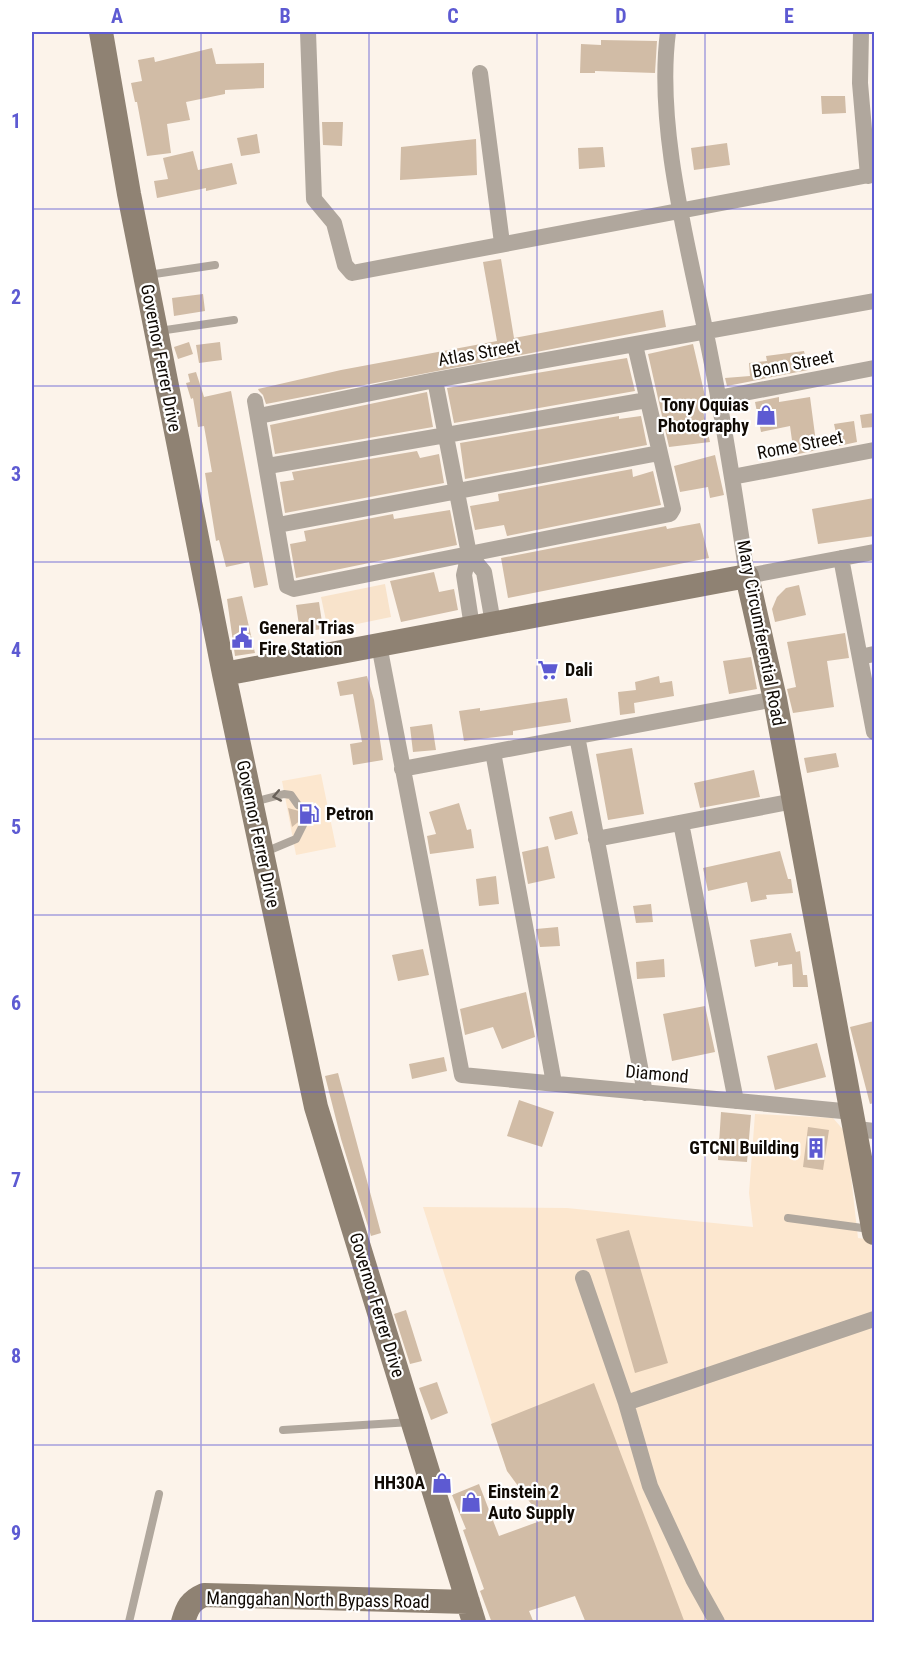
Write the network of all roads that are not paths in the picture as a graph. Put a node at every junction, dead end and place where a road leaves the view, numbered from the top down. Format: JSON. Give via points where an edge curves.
{"nodes":[{"id":1,"x":101,"y":32,"type":"edge"},
{"id":2,"x":308,"y":32,"type":"edge"},
{"id":3,"x":669,"y":32,"type":"edge"},
{"id":4,"x":861,"y":32,"type":"edge"},
{"id":5,"x":480,"y":73,"type":"dead end"},
{"id":6,"x":871,"y":175,"type":"edge"},
{"id":7,"x":679,"y":210,"type":"junction"},
{"id":8,"x":502,"y":243,"type":"junction"},
{"id":9,"x":215,"y":265,"type":"dead end"},
{"id":10,"x":145,"y":276,"type":"junction"},
{"id":11,"x":874,"y":301,"type":"edge"},
{"id":12,"x":234,"y":320,"type":"dead end"},
{"id":13,"x":705,"y":330,"type":"junction"},
{"id":14,"x":156,"y":332,"type":"junction"},
{"id":15,"x":635,"y":345,"type":"junction"},
{"id":16,"x":874,"y":368,"type":"edge"},
{"id":17,"x":435,"y":380,"type":"junction"},
{"id":18,"x":718,"y":398,"type":"junction"},
{"id":19,"x":647,"y":399,"type":"junction"},
{"id":20,"x":445,"y":434,"type":"junction"},
{"id":21,"x":874,"y":450,"type":"edge"},
{"id":22,"x":659,"y":453,"type":"junction"},
{"id":23,"x":268,"y":466,"type":"junction"},
{"id":24,"x":732,"y":477,"type":"junction"},
{"id":25,"x":456,"y":491,"type":"junction"},
{"id":26,"x":278,"y":525,"type":"junction"},
{"id":27,"x":874,"y":552,"type":"edge"},
{"id":28,"x":469,"y":554,"type":"junction"},
{"id":29,"x":841,"y":558,"type":"junction"},
{"id":30,"x":747,"y":576,"type":"junction"},
{"id":31,"x":482,"y":625,"type":"junction"},
{"id":32,"x":379,"y":645,"type":"junction"},
{"id":33,"x":867,"y":656,"type":"edge"},
{"id":34,"x":224,"y":674,"type":"junction"},
{"id":35,"x":775,"y":699,"type":"junction"},
{"id":36,"x":874,"y":732,"type":"edge"},
{"id":37,"x":577,"y":736,"type":"junction"},
{"id":38,"x":493,"y":752,"type":"junction"},
{"id":39,"x":402,"y":769,"type":"junction"},
{"id":40,"x":794,"y":801,"type":"junction"},
{"id":41,"x":251,"y":802,"type":"junction"},
{"id":42,"x":298,"y":805,"type":"dead end"},
{"id":43,"x":681,"y":823,"type":"junction"},
{"id":44,"x":303,"y":825,"type":"dead end"},
{"id":45,"x":596,"y":839,"type":"junction"},
{"id":46,"x":262,"y":854,"type":"junction"},
{"id":47,"x":554,"y":1083,"type":"junction"},
{"id":48,"x":645,"y":1093,"type":"junction"},
{"id":49,"x":736,"y":1101,"type":"junction"},
{"id":50,"x":862,"y":1124,"type":"edge"},
{"id":51,"x":788,"y":1218,"type":"dead end"},
{"id":52,"x":874,"y":1231,"type":"edge"},
{"id":53,"x":583,"y":1278,"type":"dead end"},
{"id":54,"x":874,"y":1319,"type":"edge"},
{"id":55,"x":626,"y":1403,"type":"junction"},
{"id":56,"x":413,"y":1422,"type":"junction"},
{"id":57,"x":283,"y":1430,"type":"dead end"},
{"id":58,"x":159,"y":1494,"type":"dead end"},
{"id":59,"x":471,"y":1612,"type":"edge"},
{"id":60,"x":129,"y":1623,"type":"edge"},
{"id":61,"x":183,"y":1623,"type":"edge"},
{"id":62,"x":717,"y":1623,"type":"edge"}],
"edges":[{"from":1,"to":10,"type":"main road","name":"Governor Ferrer Drive"},
{"from":2,"to":8,"type":"street","via":[[314,199],[334,223],[348,270],[352,273]]},
{"from":3,"to":7,"type":"street","name":"Mary Circumferential Road","via":[[669,125]]},
{"from":4,"to":6,"type":"street","via":[[860,83]]},
{"from":5,"to":8,"type":"street"},
{"from":6,"to":7,"type":"street"},
{"from":7,"to":8,"type":"street"},
{"from":7,"to":13,"type":"street","name":"Mary Circumferential Road"},
{"from":9,"to":10,"type":"lane"},
{"from":10,"to":14,"type":"main road","name":"Governor Ferrer Drive"},
{"from":11,"to":13,"type":"street","name":"Atlas Street"},
{"from":12,"to":14,"type":"lane"},
{"from":13,"to":15,"type":"street","name":"Atlas Street"},
{"from":13,"to":18,"type":"street","name":"Mary Circumferential Road"},
{"from":14,"to":34,"type":"main road","name":"Governor Ferrer Drive"},
{"from":15,"to":17,"type":"street","name":"Atlas Street"},
{"from":15,"to":19,"type":"street"},
{"from":16,"to":18,"type":"street","name":"Bonn Street"},
{"from":17,"to":20,"type":"street"},
{"from":17,"to":23,"type":"street","name":"Atlas Street","via":[[257,409]]},
{"from":18,"to":24,"type":"street","name":"Mary Circumferential Road"},
{"from":19,"to":20,"type":"street"},
{"from":19,"to":22,"type":"street"},
{"from":20,"to":23,"type":"street"},
{"from":20,"to":25,"type":"street"},
{"from":21,"to":24,"type":"street","name":"Rome Street"},
{"from":22,"to":25,"type":"street"},
{"from":22,"to":28,"type":"street","via":[[673,509],[669,514]]},
{"from":23,"to":26,"type":"street"},
{"from":24,"to":30,"type":"street","name":"Mary Circumferential Road"},
{"from":25,"to":26,"type":"street"},
{"from":25,"to":28,"type":"street"},
{"from":26,"to":28,"type":"street","via":[[287,586],[294,589]]},
{"from":27,"to":29,"type":"street"},
{"from":28,"to":31,"type":"street","via":[[464,575]]},
{"from":29,"to":30,"type":"street"},
{"from":29,"to":33,"type":"street"},
{"from":30,"to":31,"type":"main road"},
{"from":30,"to":35,"type":"main road","name":"Mary Circumferential Road"},
{"from":31,"to":32,"type":"main road"},
{"from":32,"to":34,"type":"main road"},
{"from":32,"to":39,"type":"street"},
{"from":33,"to":36,"type":"street"},
{"from":34,"to":41,"type":"main road","name":"Governor Ferrer Drive"},
{"from":35,"to":37,"type":"street"},
{"from":35,"to":40,"type":"main road","name":"Mary Circumferential Road"},
{"from":37,"to":38,"type":"street"},
{"from":37,"to":45,"type":"street"},
{"from":38,"to":39,"type":"street"},
{"from":38,"to":47,"type":"street"},
{"from":39,"to":47,"type":"street","name":"Diamond","via":[[460,1071],[468,1076]]},
{"from":40,"to":43,"type":"street"},
{"from":40,"to":50,"type":"main road","name":"Mary Circumferential Road"},
{"from":42,"to":41,"type":"lane","one_way":true,"via":[[291,795],[284,794]]},
{"from":41,"to":46,"type":"main road","name":"Governor Ferrer Drive"},
{"from":43,"to":45,"type":"street"},
{"from":43,"to":49,"type":"street"},
{"from":44,"to":46,"type":"lane","via":[[296,839]]},
{"from":45,"to":48,"type":"street"},
{"from":46,"to":56,"type":"main road","name":"Governor Ferrer Drive","via":[[316,1107]]},
{"from":47,"to":48,"type":"street","name":"Diamond"},
{"from":48,"to":49,"type":"street","name":"Diamond"},
{"from":49,"to":50,"type":"street","name":"Diamond"},
{"from":50,"to":52,"type":"main road","name":"Mary Circumferential Road"},
{"from":51,"to":52,"type":"lane"},
{"from":53,"to":55,"type":"street"},
{"from":54,"to":55,"type":"street"},
{"from":55,"to":62,"type":"street","via":[[650,1486]]},
{"from":56,"to":57,"type":"lane"},
{"from":56,"to":59,"type":"main road","name":"Governor Ferrer Drive"},
{"from":58,"to":60,"type":"lane"},
{"from":59,"to":61,"type":"main road","name":"Manggahan North Bypass Road","via":[[204,1595],[188,1607]]}]}
